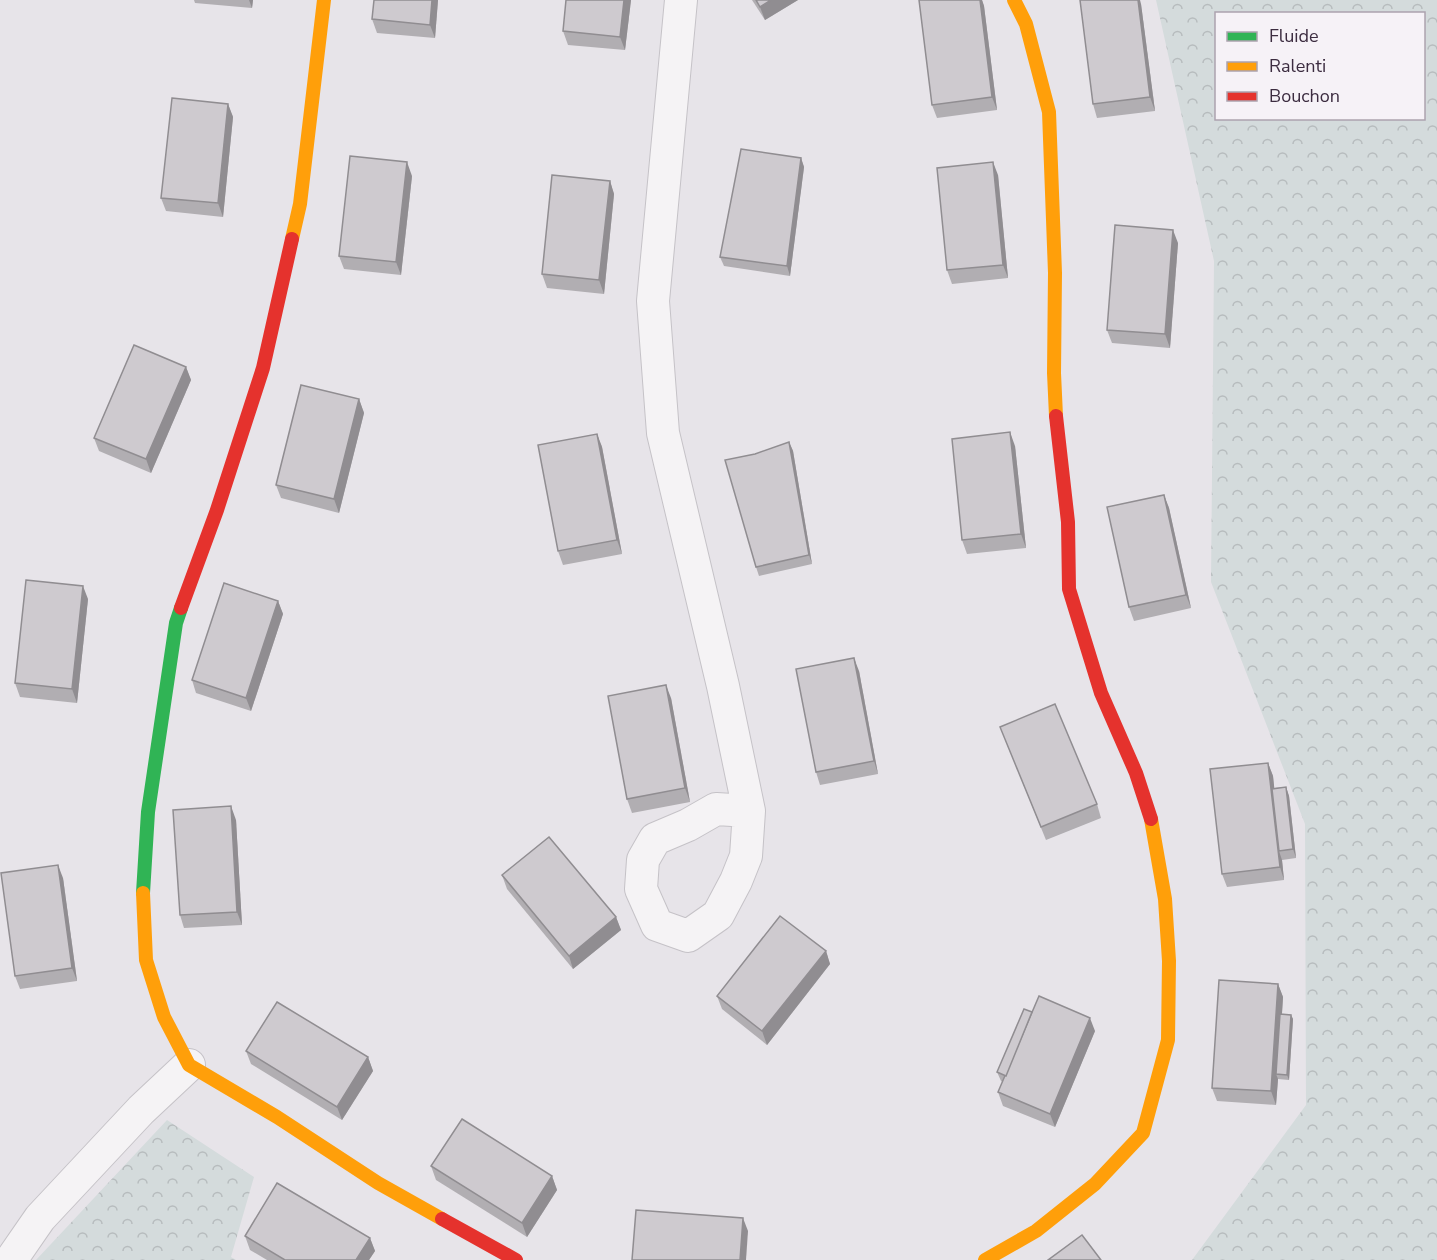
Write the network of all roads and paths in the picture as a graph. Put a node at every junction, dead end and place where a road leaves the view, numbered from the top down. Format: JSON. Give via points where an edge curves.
{"nodes":[{"id":1,"x":324,"y":0,"type":"edge"},
{"id":2,"x":681,"y":0,"type":"edge"},
{"id":3,"x":1014,"y":0,"type":"edge"},
{"id":4,"x":749,"y":811,"type":"dead end"},
{"id":5,"x":189,"y":1065,"type":"junction"},
{"id":6,"x":11,"y":1260,"type":"edge"},
{"id":7,"x":516,"y":1260,"type":"edge"},
{"id":8,"x":985,"y":1260,"type":"edge"}],
"edges":[{"from":1,"to":5,"type":"street","via":[[300,204],[263,368],[176,623],[148,812],[143,895],[146,960],[164,1017]]},
{"from":2,"to":4,"type":"street","via":[[653,301],[663,433]]},
{"from":3,"to":8,"type":"street","via":[[1026,24],[1049,112],[1054,373],[1068,522],[1069,589],[1101,693],[1136,773],[1153,826],[1165,899],[1168,1040],[1143,1133],[1087,1191],[1036,1231]]},
{"from":5,"to":6,"type":"street","via":[[40,1218]]},
{"from":5,"to":7,"type":"street","via":[[378,1183]]}]}
